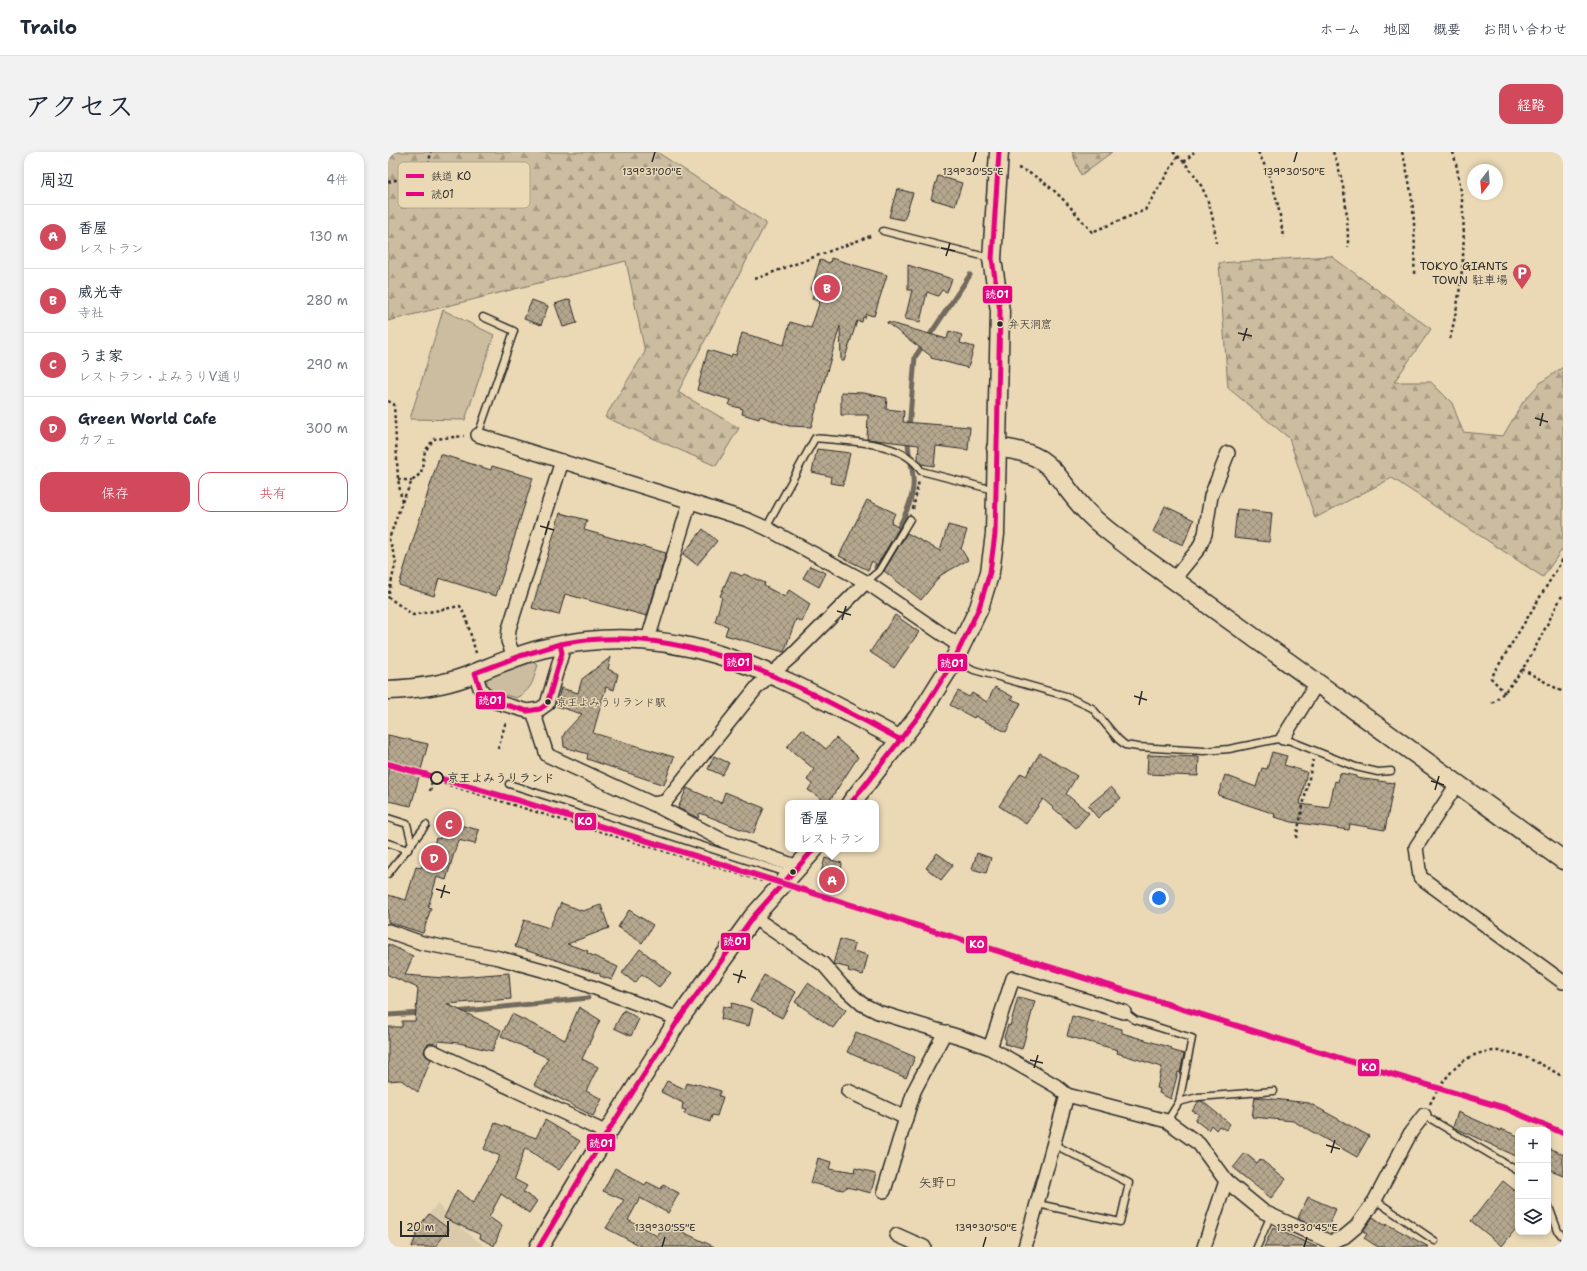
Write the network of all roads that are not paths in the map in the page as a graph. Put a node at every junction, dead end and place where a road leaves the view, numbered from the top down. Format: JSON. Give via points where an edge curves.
{"nodes":[{"id":1,"x":999,"y":152,"type":"edge"},
{"id":2,"x":883,"y":231,"type":"road end"},
{"id":3,"x":992,"y":259,"type":"junction"},
{"id":4,"x":483,"y":317,"type":"dead end"},
{"id":5,"x":478,"y":435,"type":"joint"},
{"id":6,"x":996,"y":448,"type":"junction"},
{"id":7,"x":1228,"y":453,"type":"dead end"},
{"id":8,"x":562,"y":461,"type":"junction"},
{"id":9,"x":995,"y":491,"type":"junction"},
{"id":10,"x":690,"y":502,"type":"junction"},
{"id":11,"x":910,"y":519,"type":"road end"},
{"id":12,"x":766,"y":528,"type":"junction"},
{"id":13,"x":1174,"y":579,"type":"junction"},
{"id":14,"x":866,"y":582,"type":"junction"},
{"id":15,"x":648,"y":639,"type":"junction"},
{"id":16,"x":560,"y":644,"type":"junction"},
{"id":17,"x":957,"y":653,"type":"junction"},
{"id":18,"x":514,"y":657,"type":"junction"},
{"id":19,"x":475,"y":673,"type":"junction"},
{"id":20,"x":772,"y":674,"type":"junction"},
{"id":21,"x":1318,"y":683,"type":"junction"},
{"id":22,"x":388,"y":690,"type":"edge"},
{"id":23,"x":533,"y":711,"type":"junction"},
{"id":24,"x":1283,"y":738,"type":"junction"},
{"id":25,"x":901,"y":740,"type":"junction"},
{"id":26,"x":1391,"y":771,"type":"dead end"},
{"id":27,"x":509,"y":784,"type":"dead end"},
{"id":28,"x":1457,"y":784,"type":"junction"},
{"id":29,"x":853,"y":800,"type":"edge"},
{"id":30,"x":653,"y":804,"type":"junction"},
{"id":31,"x":388,"y":818,"type":"edge"},
{"id":32,"x":426,"y":825,"type":"dead end"},
{"id":33,"x":388,"y":843,"type":"edge"},
{"id":34,"x":410,"y":847,"type":"junction"},
{"id":35,"x":811,"y":852,"type":"edge"},
{"id":36,"x":1563,"y":860,"type":"edge"},
{"id":37,"x":794,"y":871,"type":"junction"},
{"id":38,"x":388,"y":874,"type":"edge"},
{"id":39,"x":753,"y":917,"type":"junction"},
{"id":40,"x":388,"y":931,"type":"edge"},
{"id":41,"x":1563,"y":982,"type":"edge"},
{"id":42,"x":1124,"y":1012,"type":"joint"},
{"id":43,"x":679,"y":1019,"type":"junction"},
{"id":44,"x":945,"y":1032,"type":"junction"},
{"id":45,"x":990,"y":1048,"type":"junction"},
{"id":46,"x":432,"y":1051,"type":"dead end"},
{"id":47,"x":848,"y":1091,"type":"dead end"},
{"id":48,"x":1274,"y":1091,"type":"dead end"},
{"id":49,"x":1068,"y":1095,"type":"junction"},
{"id":50,"x":1179,"y":1102,"type":"junction"},
{"id":51,"x":1424,"y":1115,"type":"joint"},
{"id":52,"x":906,"y":1118,"type":"junction"},
{"id":53,"x":1167,"y":1121,"type":"junction"},
{"id":54,"x":607,"y":1134,"type":"junction"},
{"id":55,"x":1053,"y":1144,"type":"junction"},
{"id":56,"x":1515,"y":1169,"type":"edge"},
{"id":57,"x":1226,"y":1181,"type":"junction"},
{"id":58,"x":884,"y":1191,"type":"dead end"},
{"id":59,"x":1374,"y":1200,"type":"junction"},
{"id":60,"x":1038,"y":1204,"type":"junction"},
{"id":61,"x":1551,"y":1212,"type":"edge"},
{"id":62,"x":1271,"y":1215,"type":"junction"},
{"id":63,"x":897,"y":1235,"type":"dead end"},
{"id":64,"x":1563,"y":1237,"type":"edge"},
{"id":65,"x":1435,"y":1241,"type":"dead end"},
{"id":66,"x":1329,"y":1244,"type":"edge"},
{"id":67,"x":539,"y":1247,"type":"edge"},
{"id":68,"x":924,"y":1247,"type":"edge"},
{"id":69,"x":1025,"y":1247,"type":"edge"},
{"id":70,"x":1204,"y":1247,"type":"edge"},
{"id":71,"x":1257,"y":1247,"type":"edge"}],
"edges":[{"from":1,"to":3,"type":"street"},
{"from":2,"to":3,"type":"lane"},
{"from":3,"to":6,"type":"street","via":[[1000,311]]},
{"from":4,"to":5,"type":"lane","via":[[514,331]]},
{"from":5,"to":8,"type":"street"},
{"from":6,"to":9,"type":"street"},
{"from":6,"to":13,"type":"street","via":[[1021,450],[1039,458],[1053,470],[1098,523]]},
{"from":7,"to":13,"type":"street","via":[[1211,496],[1210,515],[1201,544]]},
{"from":8,"to":10,"type":"street"},
{"from":8,"to":18,"type":"street","via":[[509,629],[508,641]]},
{"from":9,"to":12,"type":"lane","via":[[921,471],[917,464],[903,453],[885,447],[815,438]]},
{"from":9,"to":17,"type":"street","via":[[995,534],[990,572],[979,608]]},
{"from":10,"to":12,"type":"street"},
{"from":10,"to":15,"type":"street"},
{"from":11,"to":14,"type":"lane","via":[[879,571]]},
{"from":12,"to":14,"type":"street"},
{"from":13,"to":21,"type":"street"},
{"from":14,"to":17,"type":"street"},
{"from":14,"to":20,"type":"street"},
{"from":15,"to":16,"type":"street","via":[[595,639]]},
{"from":15,"to":20,"type":"street","via":[[713,652]]},
{"from":16,"to":18,"type":"street"},
{"from":16,"to":23,"type":"street","via":[[562,653],[547,704],[540,710]]},
{"from":17,"to":24,"type":"lane","via":[[974,670],[1066,696],[1092,708],[1118,740],[1125,744],[1204,751],[1229,749]]},
{"from":17,"to":25,"type":"street","via":[[921,713]]},
{"from":18,"to":19,"type":"street"},
{"from":19,"to":22,"type":"street","via":[[415,689]]},
{"from":19,"to":23,"type":"street","via":[[484,696],[489,700],[520,710]]},
{"from":20,"to":25,"type":"street"},
{"from":20,"to":30,"type":"street","via":[[748,698],[665,802]]},
{"from":21,"to":24,"type":"street"},
{"from":21,"to":28,"type":"street"},
{"from":23,"to":30,"type":"street","via":[[547,755]]},
{"from":24,"to":26,"type":"lane","via":[[1356,767],[1378,772]]},
{"from":25,"to":29,"type":"street"},
{"from":27,"to":37,"type":"lane"},
{"from":28,"to":36,"type":"street"},
{"from":28,"to":41,"type":"street","via":[[1416,847],[1420,877]]},
{"from":30,"to":37,"type":"street","via":[[724,840]]},
{"from":31,"to":34,"type":"lane","via":[[407,824]]},
{"from":32,"to":34,"type":"lane"},
{"from":33,"to":34,"type":"lane"},
{"from":34,"to":38,"type":"lane"},
{"from":35,"to":37,"type":"street"},
{"from":37,"to":39,"type":"street"},
{"from":39,"to":43,"type":"street"},
{"from":39,"to":44,"type":"street","via":[[822,964],[862,1004],[878,1012]]},
{"from":40,"to":43,"type":"street","via":[[422,943],[499,958],[557,974]]},
{"from":42,"to":45,"type":"street","via":[[1013,978]]},
{"from":42,"to":50,"type":"lane","via":[[1135,1020],[1192,1038]]},
{"from":43,"to":54,"type":"street"},
{"from":44,"to":45,"type":"street"},
{"from":44,"to":52,"type":"street","via":[[914,1091]]},
{"from":45,"to":49,"type":"street"},
{"from":46,"to":54,"type":"street"},
{"from":47,"to":52,"type":"street"},
{"from":48,"to":50,"type":"lane","via":[[1198,1097]]},
{"from":49,"to":53,"type":"street"},
{"from":49,"to":55,"type":"street"},
{"from":50,"to":53,"type":"lane"},
{"from":51,"to":56,"type":"lane"},
{"from":51,"to":59,"type":"street","via":[[1410,1132]]},
{"from":52,"to":58,"type":"street"},
{"from":53,"to":57,"type":"street","via":[[1199,1144]]},
{"from":54,"to":67,"type":"street"},
{"from":55,"to":60,"type":"street"},
{"from":55,"to":60,"type":"lane","via":[[1129,1183],[1120,1222]]},
{"from":57,"to":62,"type":"street"},
{"from":57,"to":70,"type":"street"},
{"from":59,"to":65,"type":"lane"},
{"from":59,"to":66,"type":"street","via":[[1356,1227],[1344,1237]]},
{"from":60,"to":69,"type":"street"},
{"from":61,"to":64,"type":"lane"},
{"from":62,"to":66,"type":"street"},
{"from":62,"to":71,"type":"lane"},
{"from":63,"to":68,"type":"street"}]}
